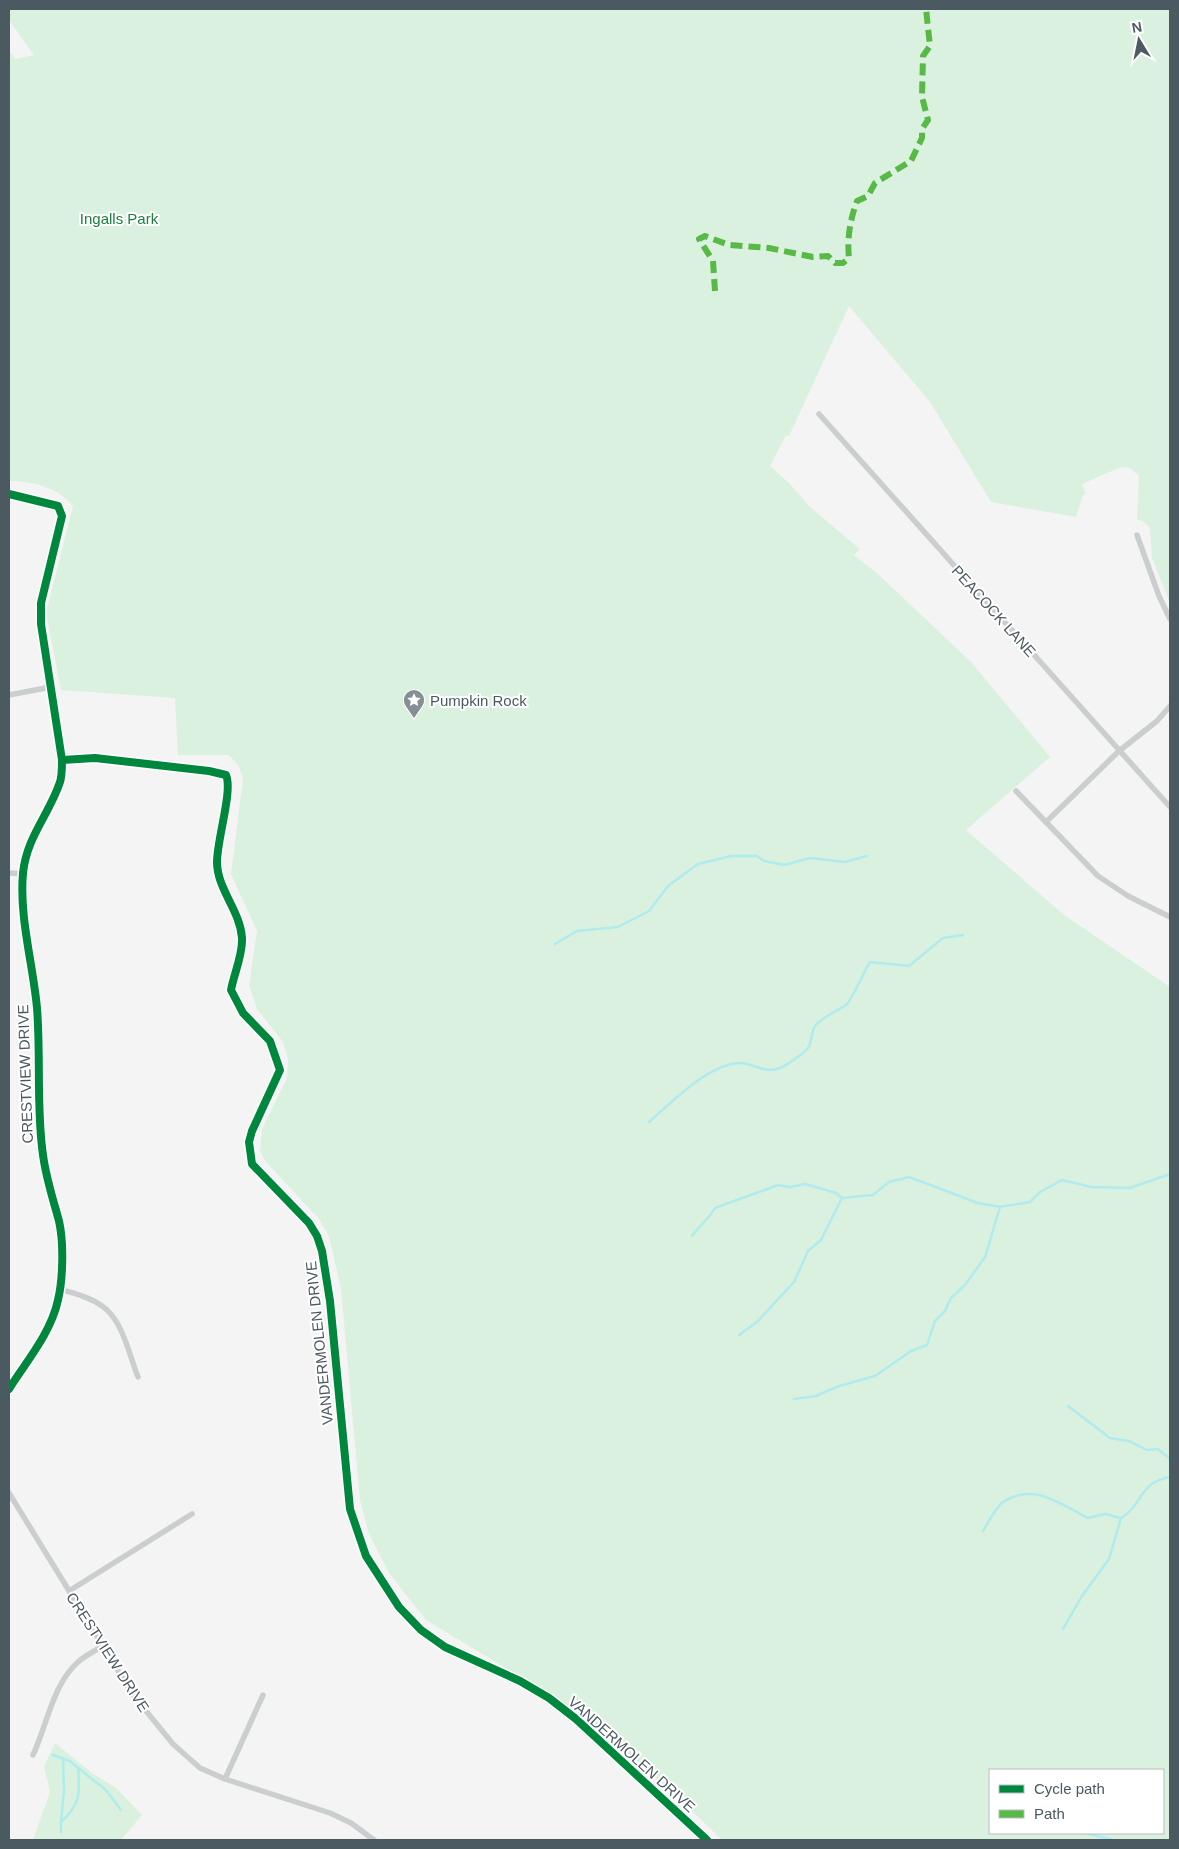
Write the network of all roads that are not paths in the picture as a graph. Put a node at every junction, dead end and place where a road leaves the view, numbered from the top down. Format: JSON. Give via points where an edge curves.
{"nodes":[{"id":1,"x":819,"y":414,"type":"dead end"},
{"id":2,"x":9,"y":494,"type":"edge"},
{"id":3,"x":1137,"y":535,"type":"dead end"},
{"id":4,"x":1170,"y":619,"type":"edge"},
{"id":5,"x":51,"y":687,"type":"junction"},
{"id":6,"x":9,"y":695,"type":"edge"},
{"id":7,"x":1170,"y":706,"type":"edge"},
{"id":8,"x":1119,"y":750,"type":"junction"},
{"id":9,"x":62,"y":760,"type":"junction"},
{"id":10,"x":1016,"y":791,"type":"dead end"},
{"id":11,"x":1170,"y":807,"type":"edge"},
{"id":12,"x":1046,"y":822,"type":"junction"},
{"id":13,"x":9,"y":874,"type":"edge"},
{"id":14,"x":23,"y":874,"type":"junction"},
{"id":15,"x":1170,"y":917,"type":"edge"},
{"id":16,"x":59,"y":1289,"type":"junction"},
{"id":17,"x":138,"y":1377,"type":"dead end"},
{"id":18,"x":9,"y":1389,"type":"edge"},
{"id":19,"x":9,"y":1493,"type":"edge"},
{"id":20,"x":192,"y":1514,"type":"dead end"},
{"id":21,"x":69,"y":1591,"type":"junction"},
{"id":22,"x":105,"y":1645,"type":"junction"},
{"id":23,"x":263,"y":1695,"type":"dead end"},
{"id":24,"x":33,"y":1756,"type":"dead end"},
{"id":25,"x":225,"y":1779,"type":"junction"},
{"id":26,"x":374,"y":1840,"type":"edge"},
{"id":27,"x":707,"y":1840,"type":"edge"}],
"edges":[{"from":1,"to":8,"type":"street","name":"PEACOCK LANE"},
{"from":2,"to":5,"type":"street","name":"CRESTVIEW DRIVE","via":[[58,506],[62,516],[41,603]]},
{"from":3,"to":4,"type":"street"},
{"from":5,"to":6,"type":"street"},
{"from":5,"to":9,"type":"street","name":"CRESTVIEW DRIVE"},
{"from":7,"to":8,"type":"street","via":[[1157,721]]},
{"from":8,"to":11,"type":"street","name":"PEACOCK LANE"},
{"from":8,"to":12,"type":"street"},
{"from":9,"to":14,"type":"street","name":"CRESTVIEW DRIVE","via":[[60,782],[35,830]]},
{"from":9,"to":27,"type":"street","name":"VANDERMOLEN DRIVE","via":[[95,758],[209,771],[226,775],[230,784],[217,862],[242,939],[231,990],[243,1013],[270,1041],[280,1070],[252,1131],[249,1142],[252,1164],[309,1223],[322,1251],[330,1301],[350,1509],[366,1556],[380,1580],[421,1630],[445,1647],[520,1681],[548,1698],[576,1719]]},
{"from":10,"to":12,"type":"street"},
{"from":12,"to":15,"type":"street","via":[[1098,876],[1128,896]]},
{"from":13,"to":14,"type":"street"},
{"from":14,"to":16,"type":"street","name":"CRESTVIEW DRIVE","via":[[25,922],[38,1019],[42,1154],[59,1223],[62,1252]]},
{"from":16,"to":17,"type":"street","via":[[103,1306],[117,1324]]},
{"from":16,"to":18,"type":"street","name":"CRESTVIEW DRIVE","via":[[58,1301],[45,1333]]},
{"from":19,"to":21,"type":"street","name":"CRESTVIEW DRIVE"},
{"from":20,"to":21,"type":"street"},
{"from":21,"to":22,"type":"street","name":"CRESTVIEW DRIVE"},
{"from":22,"to":24,"type":"street","via":[[78,1662],[58,1686],[45,1730]]},
{"from":22,"to":25,"type":"street","name":"CRESTVIEW DRIVE","via":[[133,1694],[173,1744],[200,1768]]},
{"from":23,"to":25,"type":"street"},
{"from":25,"to":26,"type":"street","name":"CRESTVIEW DRIVE","via":[[330,1813]]}]}
